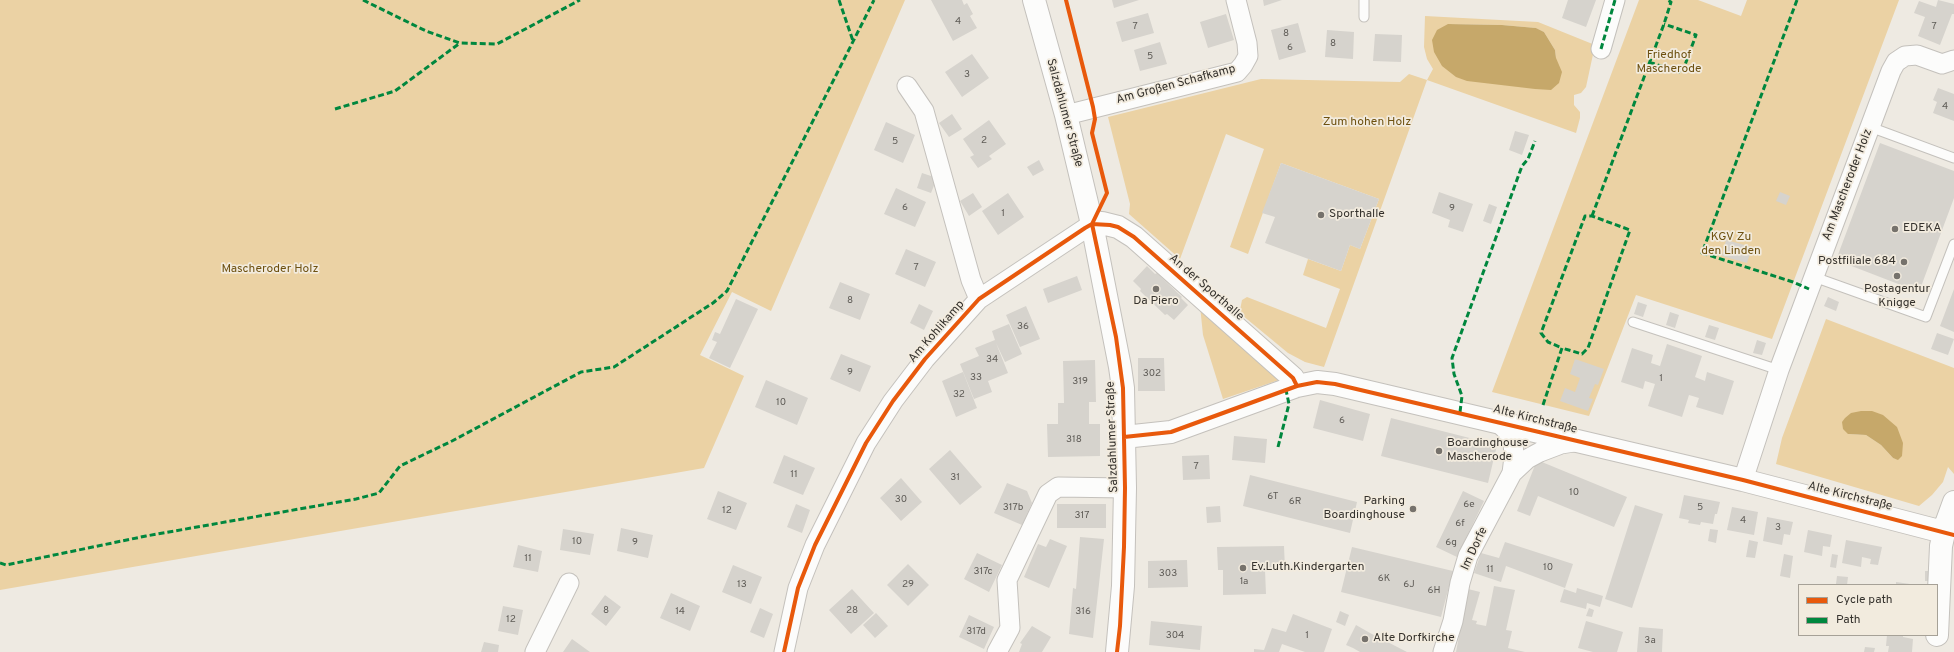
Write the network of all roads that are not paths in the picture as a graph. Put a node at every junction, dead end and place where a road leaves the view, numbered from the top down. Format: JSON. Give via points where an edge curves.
{"nodes":[{"id":1,"x":1034,"y":0,"type":"edge"},
{"id":2,"x":1236,"y":0,"type":"edge"},
{"id":3,"x":1364,"y":0,"type":"edge"},
{"id":4,"x":1615,"y":0,"type":"edge"},
{"id":5,"x":1364,"y":17,"type":"dead end"},
{"id":6,"x":1601,"y":49,"type":"dead end"},
{"id":7,"x":1954,"y":60,"type":"edge"},
{"id":8,"x":907,"y":86,"type":"dead end"},
{"id":9,"x":1066,"y":115,"type":"junction"},
{"id":10,"x":1870,"y":127,"type":"junction"},
{"id":11,"x":1954,"y":158,"type":"edge"},
{"id":12,"x":1092,"y":224,"type":"junction"},
{"id":13,"x":1954,"y":244,"type":"edge"},
{"id":14,"x":1814,"y":277,"type":"junction"},
{"id":15,"x":979,"y":299,"type":"junction"},
{"id":16,"x":1633,"y":322,"type":"dead end"},
{"id":17,"x":1779,"y":370,"type":"junction"},
{"id":18,"x":1297,"y":386,"type":"junction"},
{"id":19,"x":1496,"y":420,"type":"junction"},
{"id":20,"x":1124,"y":436,"type":"junction"},
{"id":21,"x":1581,"y":441,"type":"junction"},
{"id":22,"x":1512,"y":473,"type":"junction"},
{"id":23,"x":1743,"y":480,"type":"junction"},
{"id":24,"x":1125,"y":488,"type":"junction"},
{"id":25,"x":1954,"y":502,"type":"edge"},
{"id":26,"x":1949,"y":533,"type":"edge"},
{"id":27,"x":569,"y":583,"type":"dead end"},
{"id":28,"x":1938,"y":626,"type":"edge"},
{"id":29,"x":1937,"y":636,"type":"edge"},
{"id":30,"x":535,"y":652,"type":"edge"},
{"id":31,"x":784,"y":652,"type":"edge"},
{"id":32,"x":997,"y":652,"type":"edge"},
{"id":33,"x":1117,"y":652,"type":"edge"},
{"id":34,"x":1443,"y":652,"type":"edge"},
{"id":35,"x":1936,"y":652,"type":"edge"}],
"edges":[{"from":1,"to":9,"type":"main road","name":"Salzdahlumer Straße"},
{"from":2,"to":9,"type":"street","name":"Am Großen Schafkamp","via":[[1248,56],[1237,72]]},
{"from":3,"to":5,"type":"lane"},
{"from":4,"to":6,"type":"street"},
{"from":7,"to":10,"type":"street","name":"Am Mascheroder Holz","via":[[1942,64],[1917,55],[1905,56],[1896,62]]},
{"from":8,"to":15,"type":"street","name":"Am Kohlikamp","via":[[924,111],[971,280]]},
{"from":9,"to":12,"type":"main road","name":"Salzdahlumer Straße"},
{"from":10,"to":11,"type":"lane"},
{"from":10,"to":14,"type":"street","name":"Am Mascheroder Holz"},
{"from":12,"to":15,"type":"street","name":"Am Kohlikamp"},
{"from":12,"to":18,"type":"main road","name":"An der Sporthalle","via":[[1102,223],[1118,227],[1134,237],[1293,378]]},
{"from":12,"to":20,"type":"main road","name":"Salzdahlumer Straße","via":[[1120,367]]},
{"from":13,"to":14,"type":"lane","via":[[1926,317]]},
{"from":14,"to":17,"type":"street","name":"Am Mascheroder Holz"},
{"from":15,"to":31,"type":"street","name":"Am Kohlikamp","via":[[893,401],[866,443],[815,545],[798,588]]},
{"from":16,"to":17,"type":"lane"},
{"from":17,"to":23,"type":"street","name":"Am Mascheroder Holz"},
{"from":18,"to":19,"type":"main road","name":"Alte Kirchstraße","via":[[1317,382],[1336,384]]},
{"from":18,"to":20,"type":"main road","name":"Alte Kirchstraße","via":[[1171,432]]},
{"from":19,"to":21,"type":"main road","name":"Alte Kirchstraße"},
{"from":19,"to":22,"type":"street","name":"Im Dorfe","via":[[1513,442]]},
{"from":20,"to":24,"type":"main road","name":"Salzdahlumer Straße"},
{"from":21,"to":22,"type":"street","name":"Im Dorfe","via":[[1561,444],[1540,452],[1527,459]]},
{"from":21,"to":23,"type":"main road","name":"Alte Kirchstraße"},
{"from":22,"to":34,"type":"street","name":"Im Dorfe","via":[[1468,556]]},
{"from":23,"to":26,"type":"main road","name":"Alte Kirchstraße"},
{"from":24,"to":32,"type":"street","name":"Salzdahlumer Straße","via":[[1058,487],[1048,494],[1007,580],[1010,628]]},
{"from":24,"to":33,"type":"main road","name":"Salzdahlumer Straße","via":[[1122,592]]},
{"from":25,"to":26,"type":"main road"},
{"from":26,"to":28,"type":"main road"},
{"from":27,"to":30,"type":"street"},
{"from":29,"to":35,"type":"main road"}]}
